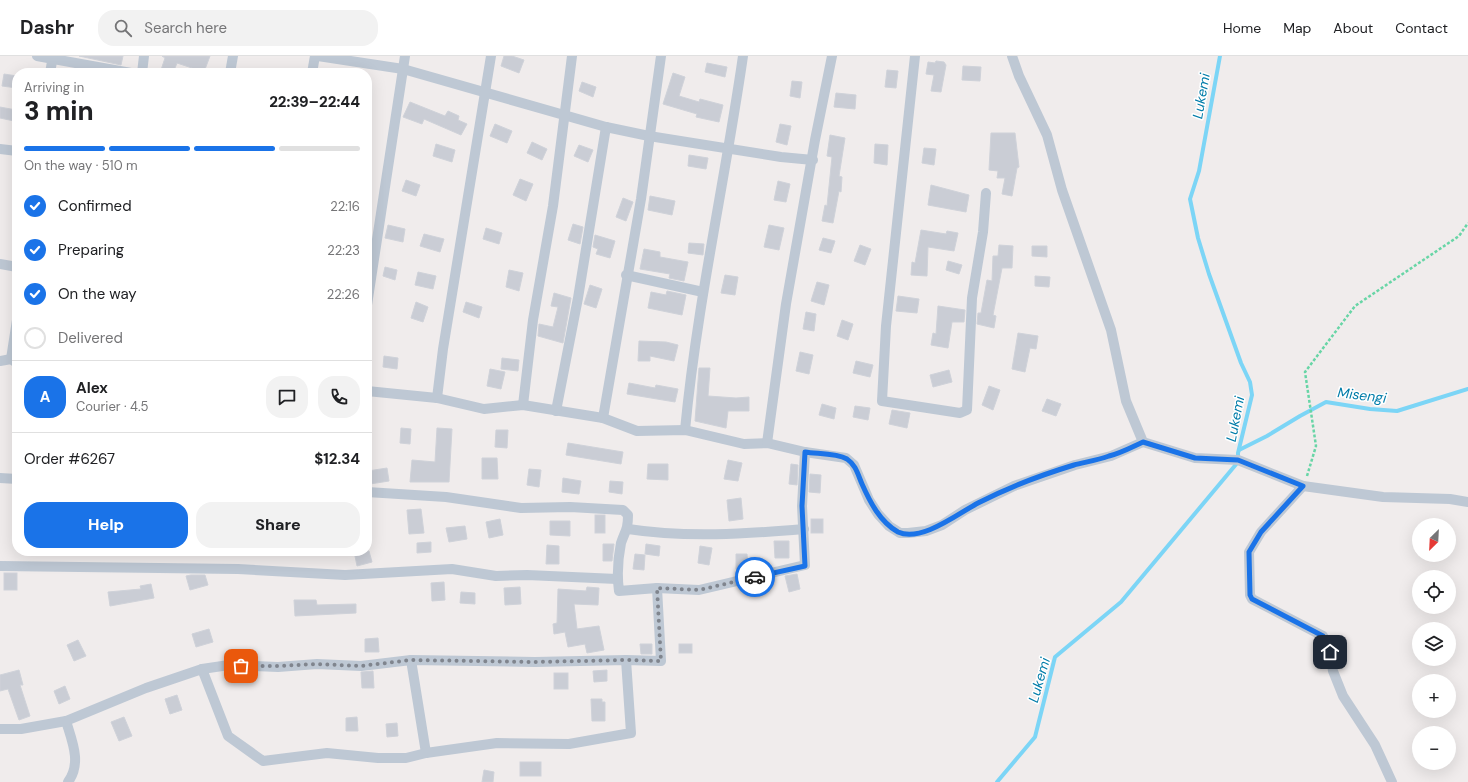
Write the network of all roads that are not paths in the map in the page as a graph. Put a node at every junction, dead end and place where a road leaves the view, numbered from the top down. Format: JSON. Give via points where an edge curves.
{"nodes":[{"id":1,"x":37,"y":56,"type":"edge"},
{"id":2,"x":144,"y":56,"type":"edge"},
{"id":3,"x":233,"y":56,"type":"edge"},
{"id":4,"x":317,"y":56,"type":"edge"},
{"id":5,"x":405,"y":56,"type":"edge"},
{"id":6,"x":491,"y":56,"type":"edge"},
{"id":7,"x":572,"y":56,"type":"edge"},
{"id":8,"x":661,"y":56,"type":"edge"},
{"id":9,"x":743,"y":56,"type":"edge"},
{"id":10,"x":832,"y":56,"type":"edge"},
{"id":11,"x":915,"y":56,"type":"edge"},
{"id":12,"x":1012,"y":56,"type":"edge"},
{"id":13,"x":52,"y":58,"type":"edge"},
{"id":14,"x":51,"y":68,"type":"edge"},
{"id":15,"x":105,"y":68,"type":"edge"},
{"id":16,"x":143,"y":68,"type":"edge"},
{"id":17,"x":231,"y":68,"type":"edge"},
{"id":18,"x":313,"y":68,"type":"edge"},
{"id":19,"x":403,"y":69,"type":"junction"},
{"id":20,"x":485,"y":93,"type":"junction"},
{"id":21,"x":563,"y":116,"type":"junction"},
{"id":22,"x":606,"y":127,"type":"junction"},
{"id":23,"x":649,"y":136,"type":"junction"},
{"id":24,"x":0,"y":149,"type":"edge"},
{"id":25,"x":729,"y":149,"type":"junction"},
{"id":26,"x":12,"y":150,"type":"edge"},
{"id":27,"x":813,"y":160,"type":"junction"},
{"id":28,"x":986,"y":193,"type":"dead end"},
{"id":29,"x":0,"y":264,"type":"edge"},
{"id":30,"x":12,"y":266,"type":"edge"},
{"id":31,"x":372,"y":272,"type":"edge"},
{"id":32,"x":626,"y":275,"type":"junction"},
{"id":33,"x":703,"y":292,"type":"junction"},
{"id":34,"x":0,"y":361,"type":"edge"},
{"id":35,"x":12,"y":361,"type":"edge"},
{"id":36,"x":372,"y":392,"type":"edge"},
{"id":37,"x":437,"y":398,"type":"junction"},
{"id":38,"x":523,"y":405,"type":"junction"},
{"id":39,"x":556,"y":411,"type":"junction"},
{"id":40,"x":603,"y":418,"type":"junction"},
{"id":41,"x":685,"y":430,"type":"junction"},
{"id":42,"x":1143,"y":442,"type":"junction"},
{"id":43,"x":767,"y":443,"type":"junction"},
{"id":44,"x":805,"y":452,"type":"junction"},
{"id":45,"x":0,"y":478,"type":"edge"},
{"id":46,"x":12,"y":479,"type":"edge"},
{"id":47,"x":1303,"y":486,"type":"junction"},
{"id":48,"x":372,"y":492,"type":"edge"},
{"id":49,"x":1468,"y":502,"type":"edge"},
{"id":50,"x":628,"y":529,"type":"junction"},
{"id":51,"x":804,"y":529,"type":"junction"},
{"id":52,"x":0,"y":566,"type":"edge"},
{"id":53,"x":617,"y":579,"type":"junction"},
{"id":54,"x":657,"y":588,"type":"junction"},
{"id":55,"x":411,"y":660,"type":"junction"},
{"id":56,"x":626,"y":660,"type":"junction"},
{"id":57,"x":202,"y":669,"type":"junction"},
{"id":58,"x":66,"y":720,"type":"junction"},
{"id":59,"x":0,"y":729,"type":"edge"},
{"id":60,"x":426,"y":753,"type":"junction"},
{"id":61,"x":68,"y":782,"type":"edge"},
{"id":62,"x":1392,"y":782,"type":"edge"}],
"edges":[{"from":1,"to":13,"type":"street"},
{"from":2,"to":16,"type":"street"},
{"from":3,"to":17,"type":"street"},
{"from":4,"to":18,"type":"street"},
{"from":4,"to":19,"type":"street"},
{"from":5,"to":19,"type":"street"},
{"from":6,"to":20,"type":"street"},
{"from":7,"to":21,"type":"street"},
{"from":8,"to":23,"type":"street"},
{"from":9,"to":25,"type":"street"},
{"from":10,"to":27,"type":"street"},
{"from":11,"to":28,"type":"street","via":[[886,326],[882,401],[960,413],[968,410],[972,298],[983,232]]},
{"from":12,"to":42,"type":"street","via":[[1047,134],[1062,190],[1111,330],[1126,402]]},
{"from":13,"to":14,"type":"street"},
{"from":13,"to":15,"type":"street"},
{"from":19,"to":20,"type":"street"},
{"from":19,"to":31,"type":"street"},
{"from":20,"to":21,"type":"street"},
{"from":20,"to":37,"type":"street"},
{"from":21,"to":22,"type":"street"},
{"from":21,"to":38,"type":"street","via":[[553,206],[533,320]]},
{"from":22,"to":23,"type":"street"},
{"from":22,"to":39,"type":"street","via":[[578,298]]},
{"from":23,"to":25,"type":"street"},
{"from":23,"to":32,"type":"street"},
{"from":24,"to":26,"type":"street"},
{"from":25,"to":27,"type":"street"},
{"from":25,"to":33,"type":"street"},
{"from":27,"to":43,"type":"street","via":[[786,304]]},
{"from":29,"to":30,"type":"street"},
{"from":32,"to":33,"type":"street"},
{"from":32,"to":40,"type":"street"},
{"from":33,"to":41,"type":"street"},
{"from":34,"to":35,"type":"street"},
{"from":36,"to":37,"type":"street"},
{"from":37,"to":38,"type":"street","via":[[484,408]]},
{"from":38,"to":39,"type":"street"},
{"from":39,"to":40,"type":"street"},
{"from":40,"to":41,"type":"street","via":[[637,431]]},
{"from":41,"to":43,"type":"street","via":[[744,444]]},
{"from":42,"to":44,"type":"street","via":[[1111,456],[1075,465],[1014,486],[965,510],[942,525],[926,531],[908,533],[889,526],[878,514],[854,465],[846,458]]},
{"from":42,"to":47,"type":"street","via":[[1195,458],[1238,460]]},
{"from":43,"to":44,"type":"street"},
{"from":44,"to":51,"type":"street","via":[[802,506]]},
{"from":45,"to":46,"type":"street"},
{"from":47,"to":49,"type":"street","via":[[1383,497]]},
{"from":47,"to":62,"type":"street","via":[[1261,532],[1249,552],[1250,595],[1252,599],[1323,636],[1343,696],[1375,746]]},
{"from":48,"to":50,"type":"street","via":[[446,497],[521,508],[623,510],[628,515]]},
{"from":50,"to":51,"type":"street","via":[[740,535]]},
{"from":50,"to":53,"type":"street","via":[[622,543]]},
{"from":51,"to":54,"type":"street","via":[[805,566],[699,590]]},
{"from":52,"to":53,"type":"street","via":[[238,569],[345,575],[452,569],[496,576]]},
{"from":53,"to":54,"type":"street","via":[[618,591]]},
{"from":54,"to":56,"type":"street","via":[[661,661]]},
{"from":55,"to":56,"type":"street"},
{"from":55,"to":57,"type":"street","via":[[361,666],[229,665]]},
{"from":55,"to":60,"type":"street"},
{"from":56,"to":60,"type":"street","via":[[631,733],[569,744],[497,743]]},
{"from":57,"to":58,"type":"street"},
{"from":57,"to":60,"type":"street","via":[[228,736],[263,761],[327,753],[406,758]]},
{"from":58,"to":59,"type":"street","via":[[21,729]]},
{"from":58,"to":61,"type":"street","via":[[76,756],[72,777]]}]}
